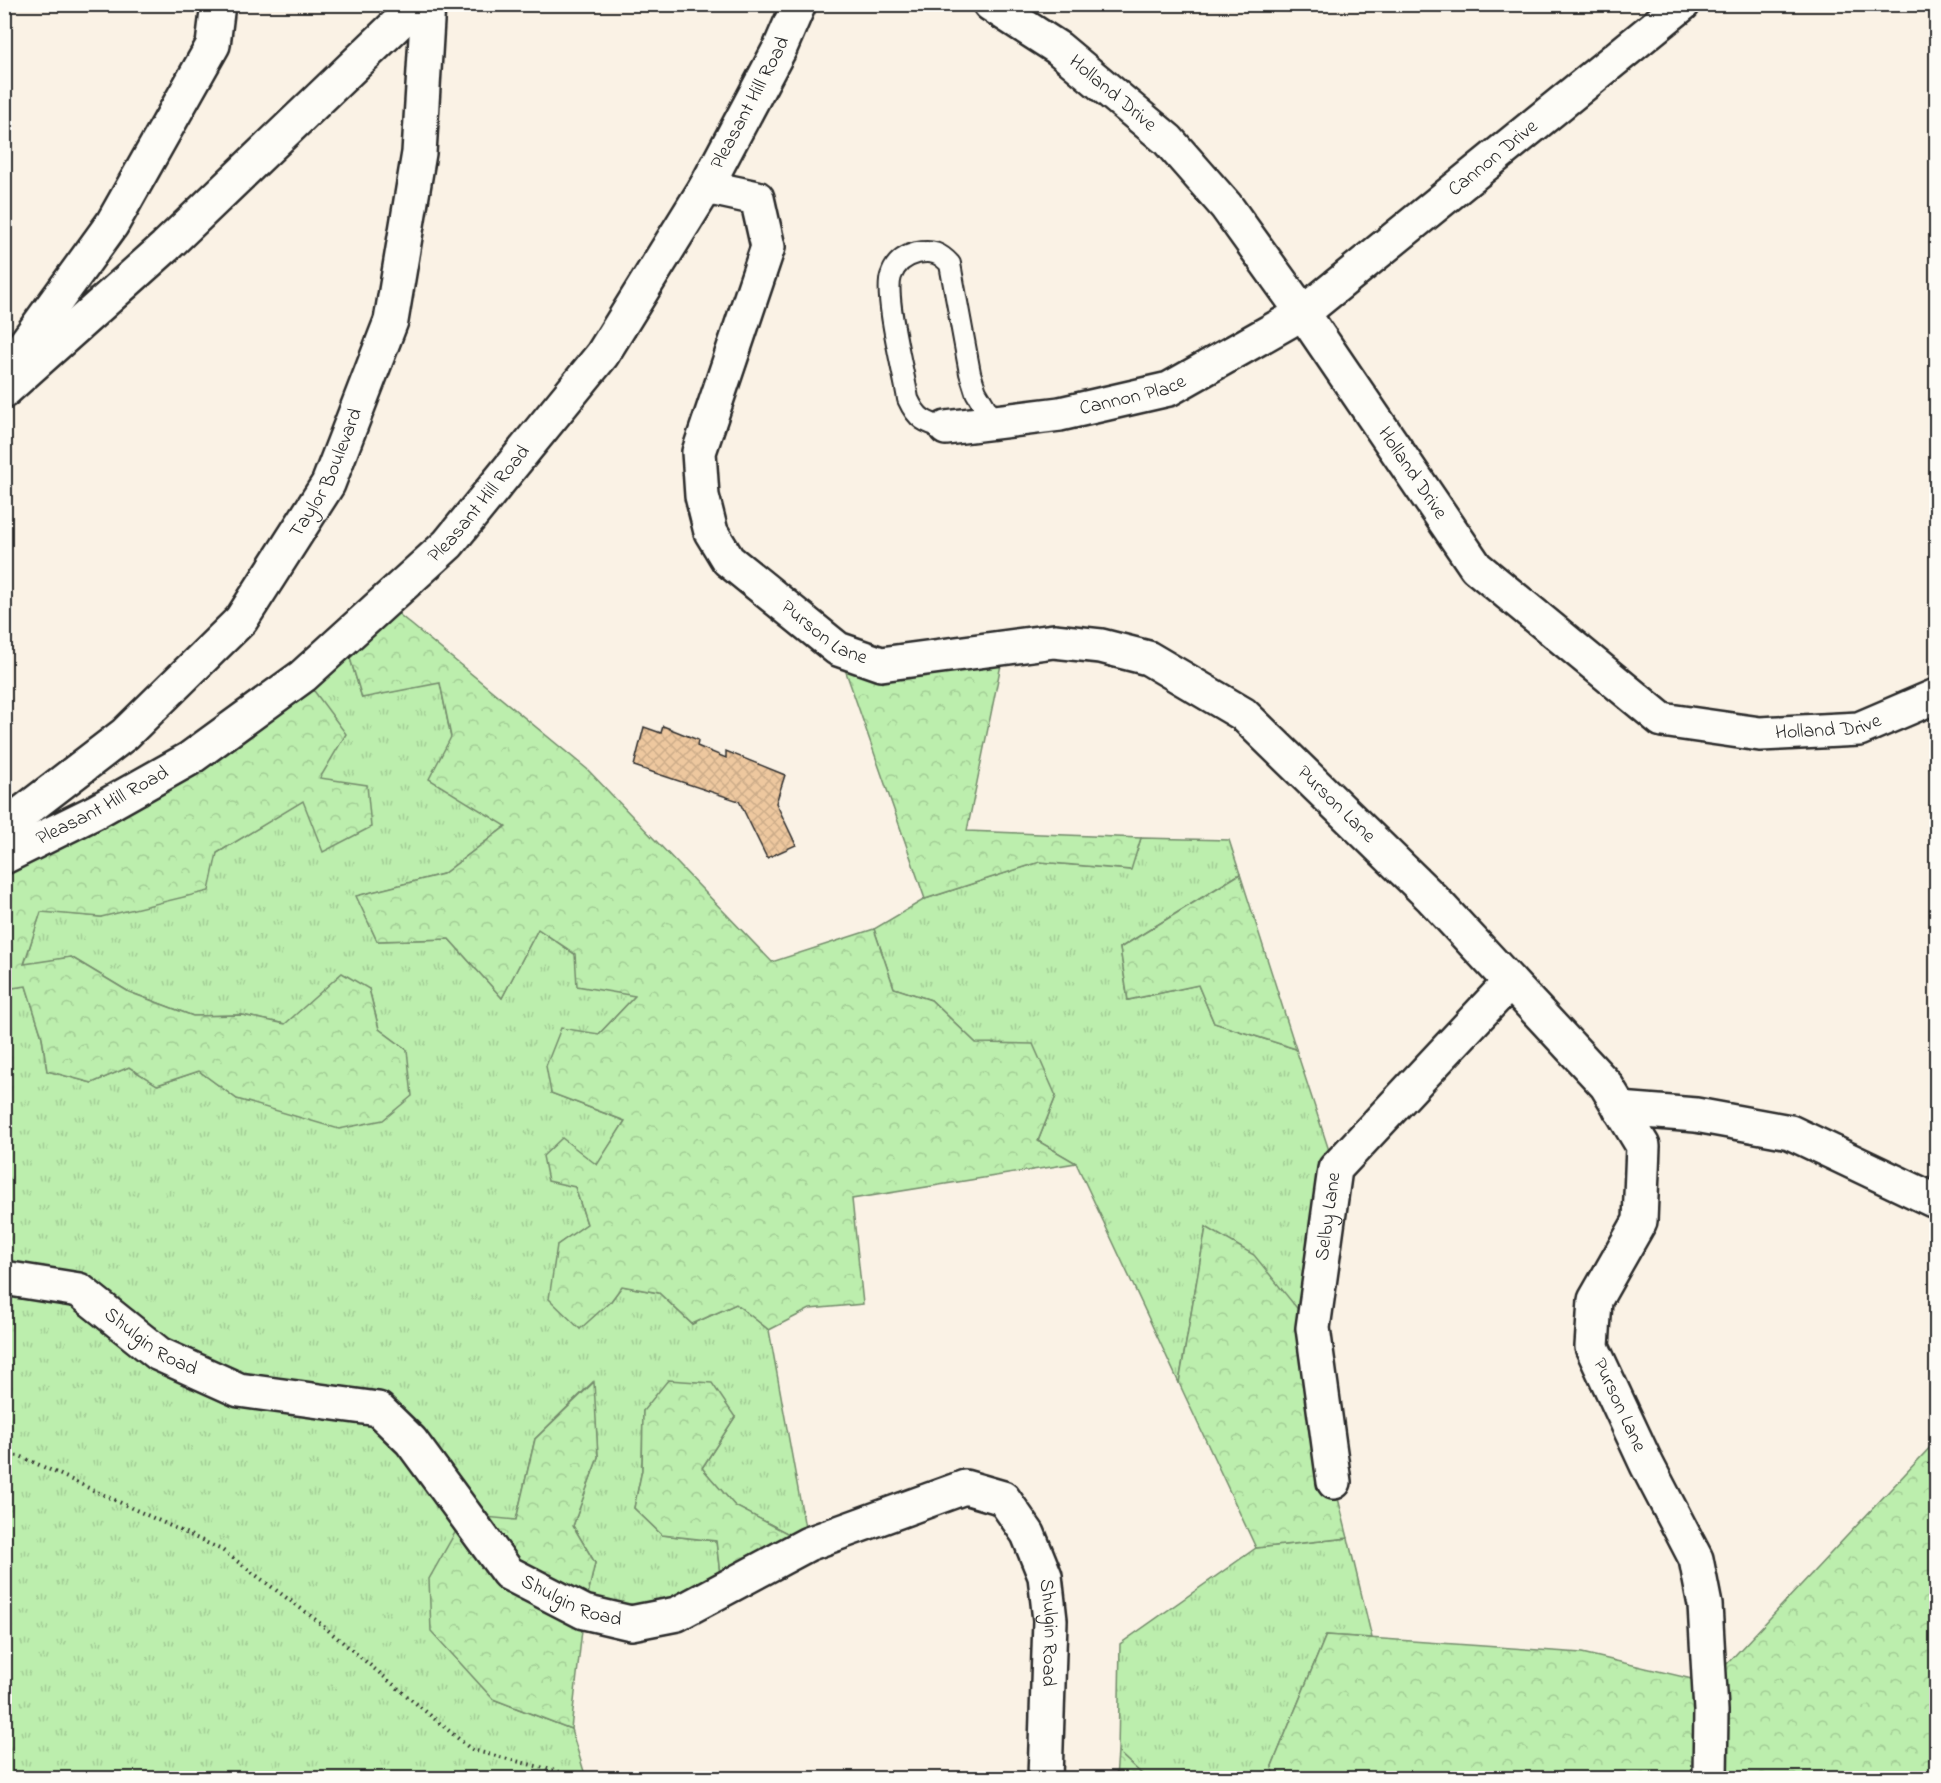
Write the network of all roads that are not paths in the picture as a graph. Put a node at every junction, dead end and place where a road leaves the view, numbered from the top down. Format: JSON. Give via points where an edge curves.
{"nodes":[{"id":1,"x":218,"y":4,"type":"edge"},
{"id":2,"x":418,"y":4,"type":"edge"},
{"id":3,"x":428,"y":4,"type":"edge"},
{"id":4,"x":783,"y":4,"type":"edge"},
{"id":5,"x":799,"y":4,"type":"edge"},
{"id":6,"x":990,"y":4,"type":"edge"},
{"id":7,"x":1683,"y":4,"type":"edge"},
{"id":8,"x":780,"y":48,"type":"junction"},
{"id":9,"x":706,"y":187,"type":"junction"},
{"id":10,"x":1303,"y":313,"type":"junction"},
{"id":11,"x":4,"y":373,"type":"edge"},
{"id":12,"x":4,"y":391,"type":"edge"},
{"id":13,"x":994,"y":422,"type":"junction"},
{"id":14,"x":946,"y":428,"type":"joint"},
{"id":15,"x":1936,"y":696,"type":"edge"},
{"id":16,"x":4,"y":827,"type":"edge"},
{"id":17,"x":4,"y":857,"type":"edge"},
{"id":18,"x":1510,"y":982,"type":"junction"},
{"id":19,"x":1620,"y":1108,"type":"junction"},
{"id":20,"x":1936,"y":1198,"type":"edge"},
{"id":21,"x":4,"y":1278,"type":"edge"},
{"id":22,"x":1334,"y":1482,"type":"dead end"},
{"id":23,"x":1046,"y":1779,"type":"edge"},
{"id":24,"x":1710,"y":1779,"type":"edge"}],
"edges":[{"from":1,"to":11,"type":"street","via":[[213,45],[112,224]]},
{"from":2,"to":12,"type":"street","via":[[165,247]]},
{"from":3,"to":16,"type":"street","name":"Taylor Boulevard","via":[[420,153],[391,321],[328,483],[241,620],[125,734]]},
{"from":4,"to":8,"type":"street"},
{"from":5,"to":8,"type":"street","name":"Pleasant Hill Road"},
{"from":6,"to":10,"type":"street","name":"Holland Drive","via":[[1058,48],[1168,140],[1226,206]]},
{"from":7,"to":10,"type":"street","name":"Cannon Drive"},
{"from":8,"to":9,"type":"street","name":"Pleasant Hill Road"},
{"from":9,"to":17,"type":"street","name":"Pleasant Hill Road","via":[[602,355],[448,544],[303,676],[189,759]]},
{"from":9,"to":18,"type":"street","name":"Purson Lane","via":[[757,198],[768,247],[699,452],[702,496],[711,532],[728,560],[838,649],[881,664],[1054,641],[1101,646],[1148,658],[1243,714],[1432,898]]},
{"from":10,"to":13,"type":"street","name":"Cannon Place","via":[[1169,389],[1060,414]]},
{"from":10,"to":15,"type":"street","name":"Holland Drive","via":[[1476,567],[1662,720],[1760,734],[1859,729]]},
{"from":13,"to":14,"type":"street","name":"Cannon Place"},
{"from":13,"to":14,"type":"lane","via":[[970,373],[950,264],[941,254],[930,251],[904,258],[895,266],[890,278],[890,297],[908,399],[925,423]]},
{"from":18,"to":19,"type":"street","name":"Purson Lane","via":[[1606,1085]]},
{"from":18,"to":22,"type":"street","name":"Selby Lane","via":[[1335,1168],[1312,1328]]},
{"from":19,"to":20,"type":"street","via":[[1696,1115],[1790,1132],[1933,1200]]},
{"from":19,"to":24,"type":"street","name":"Purson Lane","via":[[1643,1146],[1640,1221],[1595,1300],[1592,1347],[1696,1559],[1705,1605]]},
{"from":21,"to":23,"type":"street","name":"Shulgin Road","via":[[79,1290],[159,1354],[239,1390],[378,1408],[411,1441],[508,1573],[584,1612],[631,1623],[677,1614],[808,1544],[965,1487],[1003,1498],[1028,1534],[1046,1576],[1050,1620]]}]}
